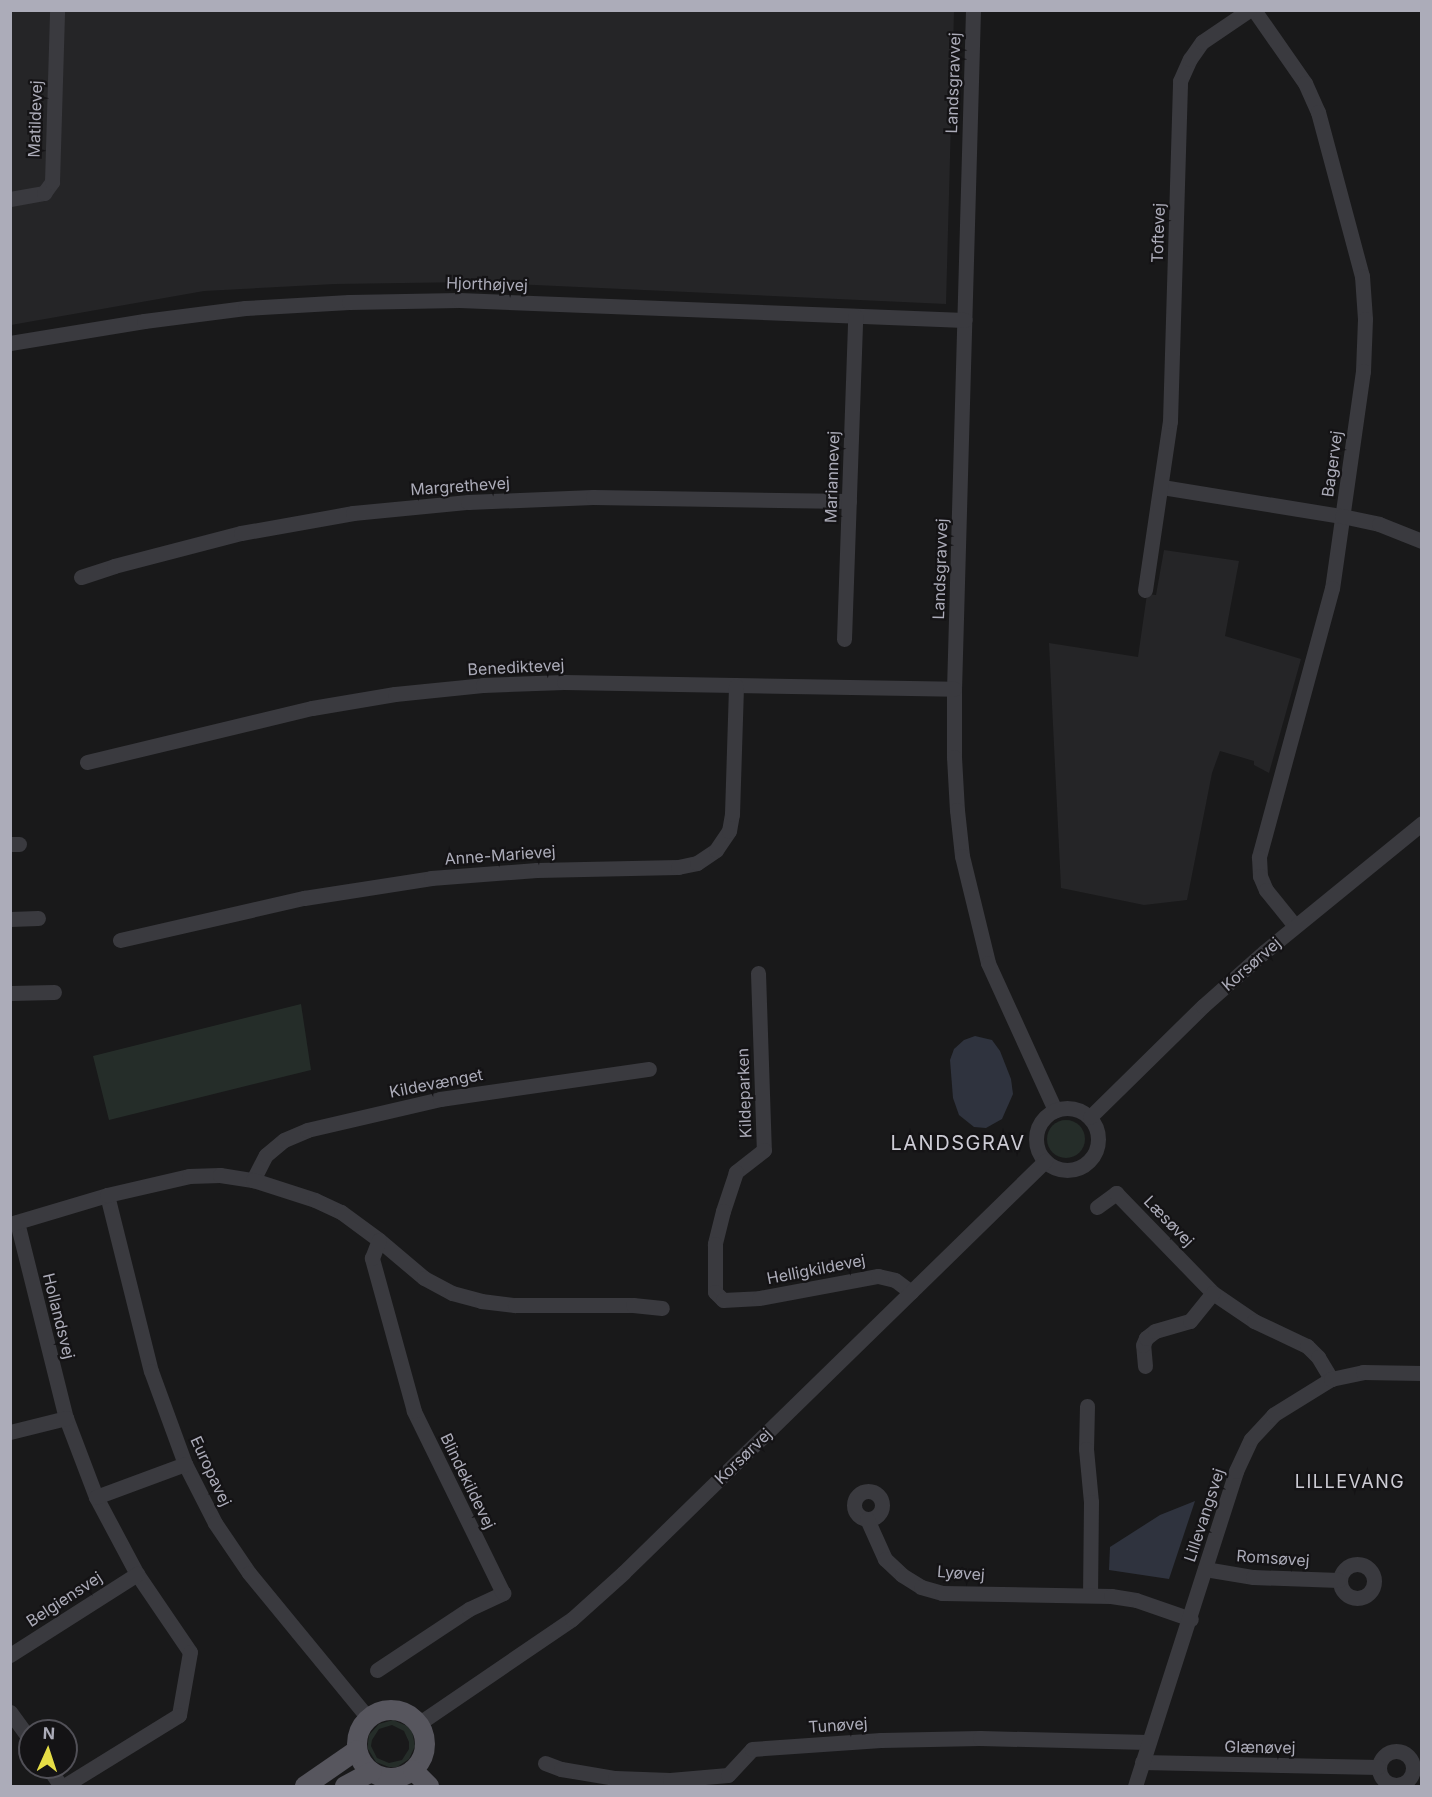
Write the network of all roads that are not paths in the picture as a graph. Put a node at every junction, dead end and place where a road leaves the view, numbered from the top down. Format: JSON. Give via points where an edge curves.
{"nodes":[{"id":1,"x":57,"y":10,"type":"edge"},
{"id":2,"x":974,"y":10,"type":"edge"},
{"id":3,"x":1249,"y":10,"type":"edge"},
{"id":4,"x":1254,"y":10,"type":"edge"},
{"id":5,"x":10,"y":199,"type":"edge"},
{"id":6,"x":855,"y":316,"type":"junction"},
{"id":7,"x":965,"y":320,"type":"junction"},
{"id":8,"x":10,"y":343,"type":"edge"},
{"id":9,"x":1162,"y":487,"type":"junction"},
{"id":10,"x":849,"y":501,"type":"junction"},
{"id":11,"x":1342,"y":516,"type":"junction"},
{"id":12,"x":1422,"y":541,"type":"edge"},
{"id":13,"x":81,"y":577,"type":"dead end"},
{"id":14,"x":1145,"y":590,"type":"dead end"},
{"id":15,"x":844,"y":639,"type":"dead end"},
{"id":16,"x":736,"y":686,"type":"junction"},
{"id":17,"x":954,"y":689,"type":"junction"},
{"id":18,"x":87,"y":762,"type":"dead end"},
{"id":19,"x":1422,"y":823,"type":"edge"},
{"id":20,"x":38,"y":918,"type":"dead end"},
{"id":21,"x":10,"y":919,"type":"edge"},
{"id":22,"x":1295,"y":926,"type":"junction"},
{"id":23,"x":120,"y":940,"type":"dead end"},
{"id":24,"x":758,"y":974,"type":"dead end"},
{"id":25,"x":54,"y":992,"type":"dead end"},
{"id":26,"x":10,"y":993,"type":"edge"},
{"id":27,"x":649,"y":1069,"type":"dead end"},
{"id":28,"x":1054,"y":1110,"type":"junction"},
{"id":29,"x":1090,"y":1118,"type":"junction"},
{"id":30,"x":1045,"y":1161,"type":"junction"},
{"id":31,"x":253,"y":1180,"type":"junction"},
{"id":32,"x":107,"y":1195,"type":"junction"},
{"id":33,"x":1097,"y":1207,"type":"dead end"},
{"id":34,"x":14,"y":1223,"type":"edge"},
{"id":35,"x":379,"y":1240,"type":"junction"},
{"id":36,"x":911,"y":1292,"type":"junction"},
{"id":37,"x":1213,"y":1293,"type":"junction"},
{"id":38,"x":723,"y":1300,"type":"joint"},
{"id":39,"x":662,"y":1308,"type":"dead end"},
{"id":40,"x":1145,"y":1366,"type":"dead end"},
{"id":41,"x":1422,"y":1372,"type":"edge"},
{"id":42,"x":1331,"y":1379,"type":"junction"},
{"id":43,"x":1087,"y":1406,"type":"dead end"},
{"id":44,"x":66,"y":1418,"type":"junction"},
{"id":45,"x":10,"y":1432,"type":"edge"},
{"id":46,"x":185,"y":1464,"type":"junction"},
{"id":47,"x":96,"y":1497,"type":"junction"},
{"id":48,"x":867,"y":1519,"type":"dead end"},
{"id":49,"x":1206,"y":1569,"type":"junction"},
{"id":50,"x":136,"y":1574,"type":"junction"},
{"id":51,"x":1339,"y":1580,"type":"dead end"},
{"id":52,"x":1090,"y":1594,"type":"junction"},
{"id":53,"x":1191,"y":1619,"type":"junction"},
{"id":54,"x":10,"y":1655,"type":"edge"},
{"id":55,"x":377,"y":1670,"type":"dead end"},
{"id":56,"x":369,"y":1719,"type":"junction"},
{"id":57,"x":418,"y":1724,"type":"junction"},
{"id":58,"x":1148,"y":1742,"type":"junction"},
{"id":59,"x":357,"y":1750,"type":"junction"},
{"id":60,"x":1142,"y":1762,"type":"junction"},
{"id":61,"x":545,"y":1763,"type":"dead end"},
{"id":62,"x":1378,"y":1767,"type":"dead end"},
{"id":63,"x":413,"y":1770,"type":"junction"},
{"id":64,"x":371,"y":1772,"type":"junction"},
{"id":65,"x":63,"y":1786,"type":"edge"},
{"id":66,"x":305,"y":1786,"type":"edge"},
{"id":67,"x":345,"y":1786,"type":"edge"},
{"id":68,"x":429,"y":1786,"type":"edge"},
{"id":69,"x":1135,"y":1786,"type":"edge"}],
"edges":[{"from":1,"to":5,"type":"street","name":"Matildevej","via":[[52,182],[44,193]]},
{"from":2,"to":7,"type":"street","name":"Landsgravvej"},
{"from":3,"to":9,"type":"street","name":"Toftevej","via":[[1202,42],[1180,81],[1170,421]]},
{"from":4,"to":11,"type":"street","name":"Bagervej","via":[[1305,83],[1318,112],[1362,276],[1363,371]]},
{"from":6,"to":7,"type":"street","name":"Hjorthøjvej"},
{"from":6,"to":8,"type":"street","name":"Hjorthøjvej","via":[[459,300],[349,302],[236,309]]},
{"from":6,"to":10,"type":"street","name":"Mariannevej"},
{"from":7,"to":17,"type":"street","name":"Landsgravvej"},
{"from":9,"to":11,"type":"street"},
{"from":9,"to":14,"type":"street","name":"Toftevej"},
{"from":10,"to":13,"type":"street","name":"Margrethevej","via":[[593,497],[468,502],[365,512],[242,532]]},
{"from":10,"to":15,"type":"street","name":"Mariannevej"},
{"from":11,"to":12,"type":"street","via":[[1379,524]]},
{"from":11,"to":22,"type":"street","name":"Bagervej","via":[[1324,625],[1259,857],[1266,890]]},
{"from":16,"to":17,"type":"street","name":"Benediktevej"},
{"from":16,"to":18,"type":"street","name":"Benediktevej","via":[[564,682],[394,694],[302,710]]},
{"from":16,"to":23,"type":"street","name":"Anne-Marievej","via":[[729,831],[716,850],[698,863],[431,878],[304,898]]},
{"from":17,"to":28,"type":"street","name":"Landsgravvej","via":[[957,810],[972,904],[998,991]]},
{"from":19,"to":22,"type":"street","name":"Korsørvej"},
{"from":20,"to":21,"type":"street"},
{"from":22,"to":29,"type":"street","name":"Korsørvej","via":[[1203,1006]]},
{"from":24,"to":38,"type":"street","name":"Kildeparken","via":[[764,1149],[736,1173],[723,1211],[715,1244],[714,1283]]},
{"from":25,"to":26,"type":"street"},
{"from":27,"to":31,"type":"street","name":"Kildevænget","via":[[440,1099],[307,1130],[284,1140],[266,1155]]},
{"from":28,"to":29,"type":"street","via":[[1077,1109]]},
{"from":28,"to":30,"type":"street","via":[[1036,1133],[1037,1148]]},
{"from":29,"to":30,"type":"street","via":[[1099,1142],[1090,1161],[1068,1171]]},
{"from":30,"to":36,"type":"street","name":"Korsørvej"},
{"from":31,"to":32,"type":"street","via":[[189,1176]]},
{"from":31,"to":35,"type":"street","via":[[341,1212]]},
{"from":32,"to":34,"type":"street"},
{"from":32,"to":46,"type":"street","name":"Europavej","via":[[151,1371]]},
{"from":33,"to":37,"type":"street","name":"Læsøvej","via":[[1116,1193]]},
{"from":34,"to":44,"type":"street","name":"Hollandsvej"},
{"from":35,"to":39,"type":"street","via":[[424,1278],[452,1293],[481,1301]]},
{"from":35,"to":55,"type":"street","name":"Blindekildevej","via":[[372,1258],[414,1411],[503,1593],[469,1609]]},
{"from":36,"to":38,"type":"street","name":"Helligkildevej","via":[[895,1280],[878,1276],[759,1298]]},
{"from":36,"to":57,"type":"street","name":"Korsørvej","via":[[572,1619]]},
{"from":37,"to":40,"type":"street","via":[[1190,1321],[1155,1331],[1146,1338]]},
{"from":37,"to":42,"type":"street","name":"Læsøvej","via":[[1254,1321],[1307,1346]]},
{"from":41,"to":42,"type":"street","name":"Lillevangsvej","via":[[1363,1372]]},
{"from":42,"to":49,"type":"street","name":"Lillevangsvej","via":[[1273,1415],[1251,1439],[1236,1471]]},
{"from":43,"to":52,"type":"street"},
{"from":44,"to":45,"type":"street"},
{"from":44,"to":47,"type":"street","name":"Hollandsvej"},
{"from":46,"to":47,"type":"street"},
{"from":46,"to":56,"type":"street","name":"Europavej","via":[[215,1522],[249,1573]]},
{"from":47,"to":50,"type":"street"},
{"from":48,"to":52,"type":"street","name":"Lyøvej","via":[[885,1559],[921,1587],[942,1593]]},
{"from":49,"to":51,"type":"street","name":"Romsøvej","via":[[1253,1577]]},
{"from":49,"to":53,"type":"street","name":"Lillevangsvej"},
{"from":50,"to":54,"type":"street","name":"Belgiensvej"},
{"from":50,"to":65,"type":"street","via":[[190,1652],[179,1715]]},
{"from":52,"to":53,"type":"street","name":"Lyøvej","via":[[1136,1600]]},
{"from":53,"to":58,"type":"street","name":"Lillevangsvej"},
{"from":56,"to":57,"type":"main road","via":[[395,1711]]},
{"from":56,"to":59,"type":"main road","via":[[359,1733]]},
{"from":57,"to":63,"type":"main road","via":[[425,1743]]},
{"from":58,"to":60,"type":"street","name":"Lillevangsvej"},
{"from":58,"to":61,"type":"street","name":"Tunøvej","via":[[980,1738],[752,1749],[729,1775],[669,1780],[615,1778]]},
{"from":59,"to":64,"type":"main road"},
{"from":59,"to":66,"type":"main road"},
{"from":60,"to":62,"type":"street","name":"Glænøvej"},
{"from":60,"to":69,"type":"street","name":"Lillevangsvej"},
{"from":63,"to":64,"type":"main road","via":[[396,1778]]},
{"from":63,"to":68,"type":"main road"},
{"from":64,"to":67,"type":"main road"}]}
